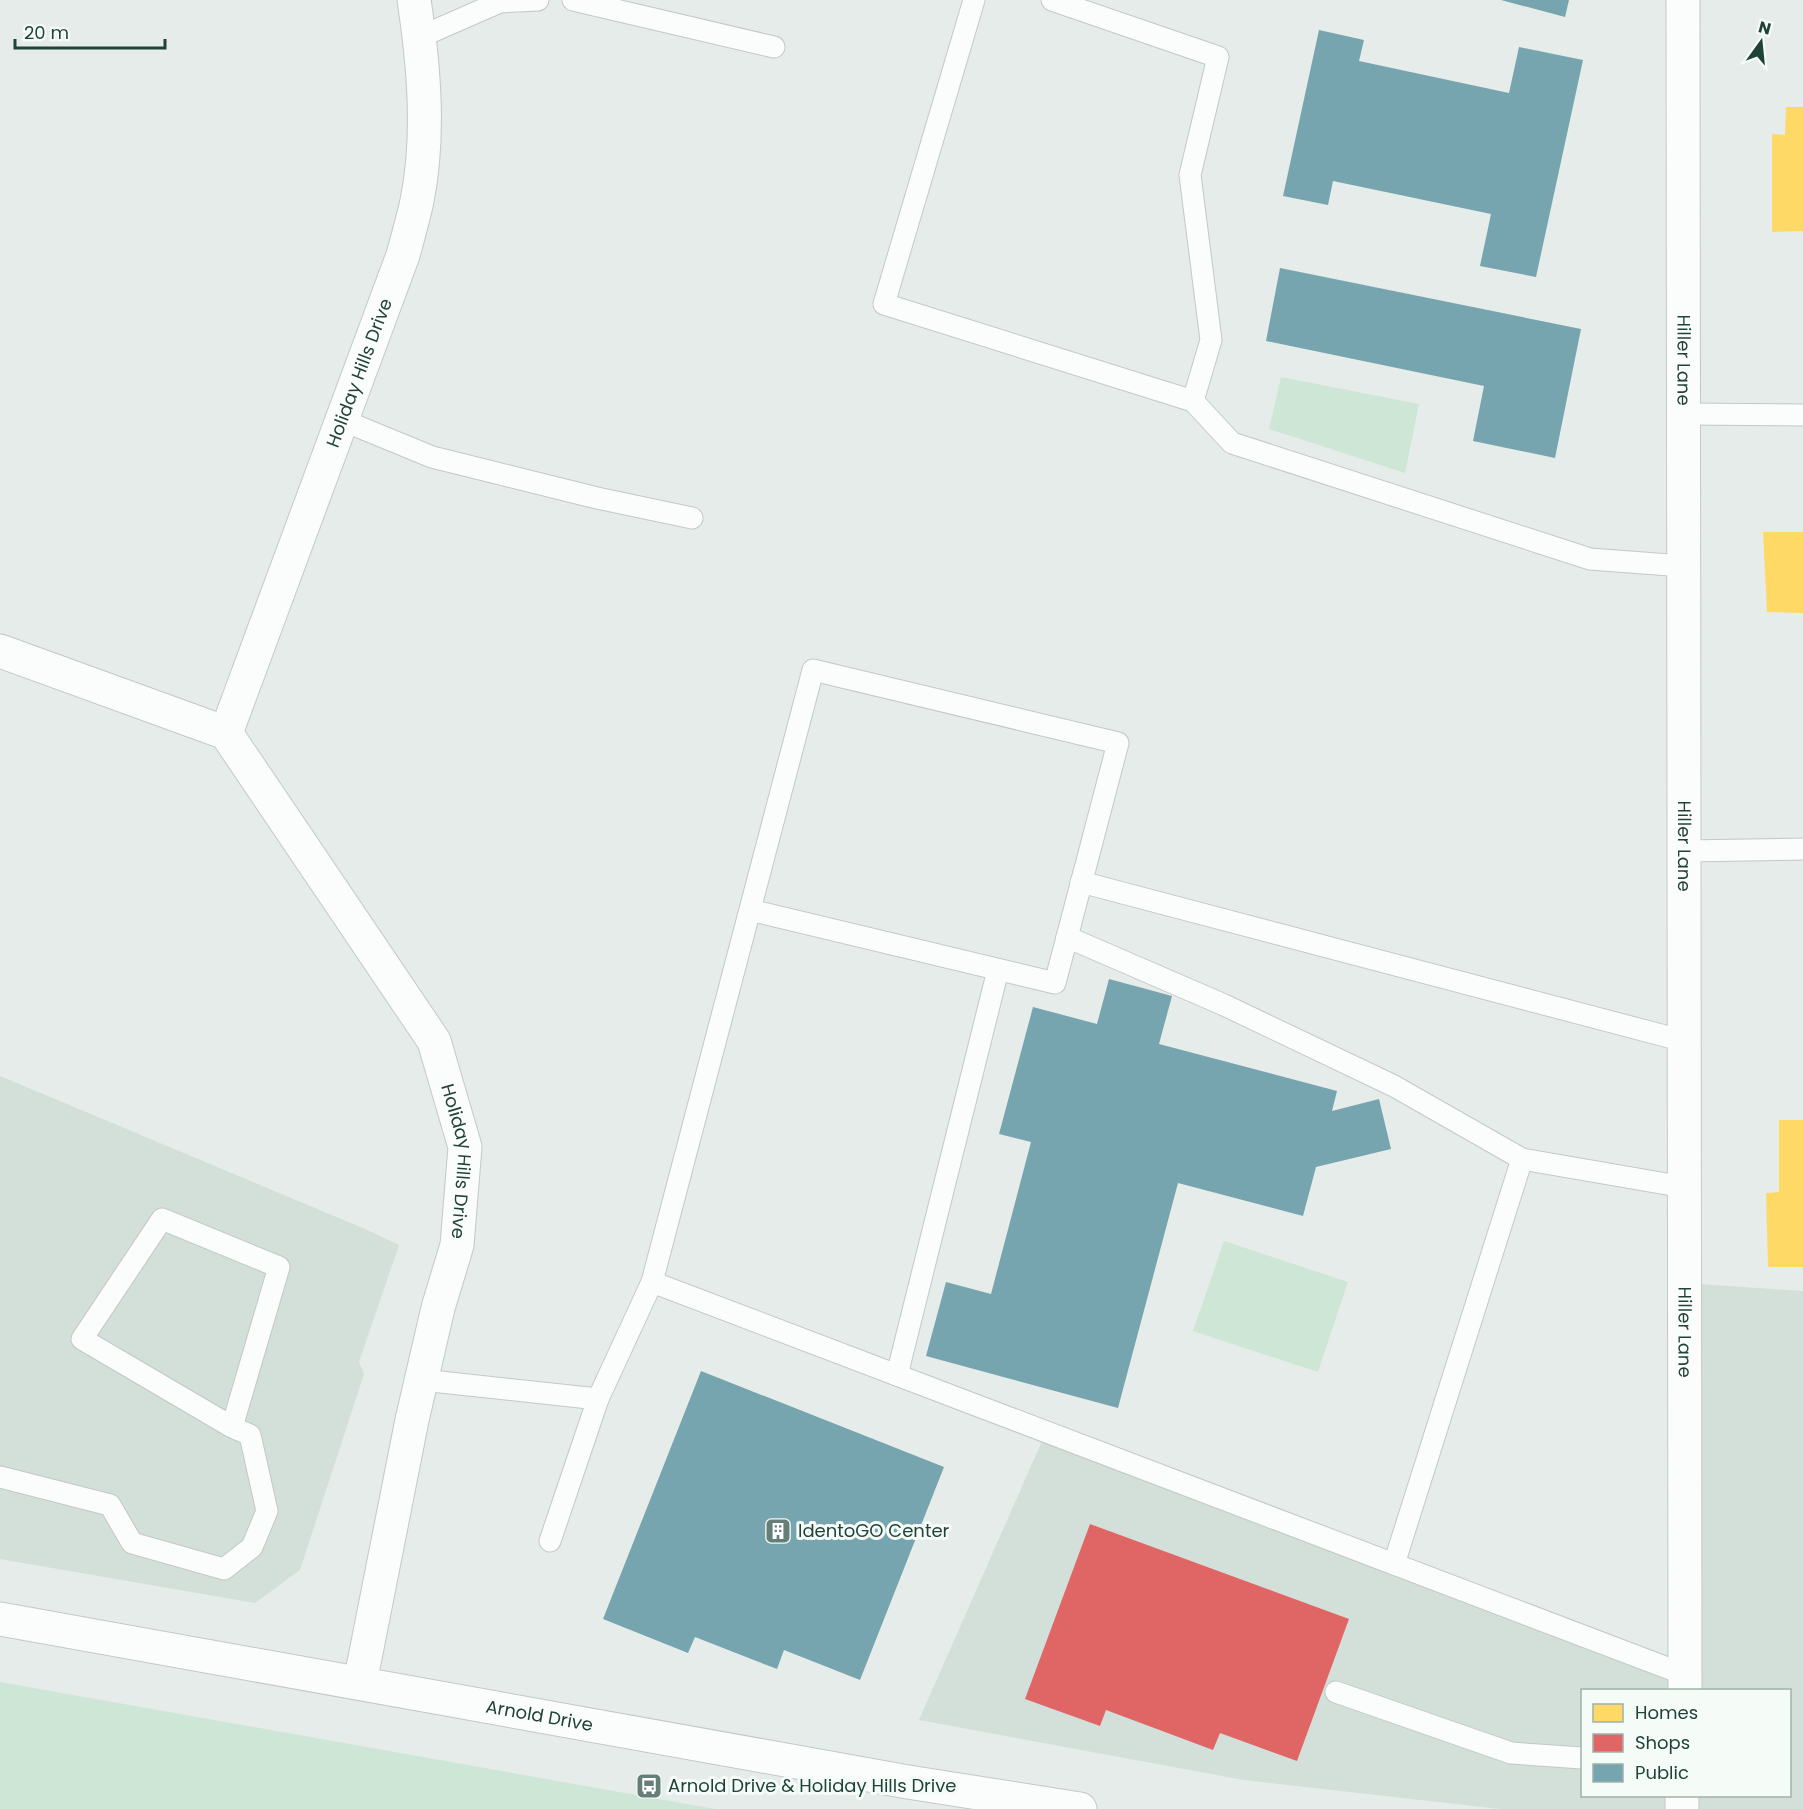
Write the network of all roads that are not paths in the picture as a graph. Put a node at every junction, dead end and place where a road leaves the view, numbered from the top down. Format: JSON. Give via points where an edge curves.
{"nodes":[{"id":1,"x":414,"y":0,"type":"edge"},
{"id":2,"x":538,"y":0,"type":"edge"},
{"id":3,"x":573,"y":0,"type":"edge"},
{"id":4,"x":974,"y":0,"type":"edge"},
{"id":5,"x":1052,"y":0,"type":"edge"},
{"id":6,"x":1683,"y":0,"type":"edge"},
{"id":7,"x":420,"y":37,"type":"junction"},
{"id":8,"x":774,"y":47,"type":"dead end"},
{"id":9,"x":1193,"y":402,"type":"junction"},
{"id":10,"x":1683,"y":414,"type":"junction"},
{"id":11,"x":1803,"y":415,"type":"edge"},
{"id":12,"x":342,"y":420,"type":"junction"},
{"id":13,"x":692,"y":518,"type":"dead end"},
{"id":14,"x":1683,"y":566,"type":"junction"},
{"id":15,"x":0,"y":651,"type":"edge"},
{"id":16,"x":226,"y":733,"type":"junction"},
{"id":17,"x":1803,"y":849,"type":"edge"},
{"id":18,"x":1683,"y":851,"type":"junction"},
{"id":19,"x":1081,"y":882,"type":"junction"},
{"id":20,"x":750,"y":909,"type":"junction"},
{"id":21,"x":1067,"y":937,"type":"junction"},
{"id":22,"x":998,"y":970,"type":"junction"},
{"id":23,"x":1684,"y":1041,"type":"junction"},
{"id":24,"x":1522,"y":1159,"type":"junction"},
{"id":25,"x":1684,"y":1187,"type":"junction"},
{"id":26,"x":652,"y":1282,"type":"junction"},
{"id":27,"x":897,"y":1375,"type":"junction"},
{"id":28,"x":422,"y":1380,"type":"junction"},
{"id":29,"x":598,"y":1399,"type":"junction"},
{"id":30,"x":232,"y":1427,"type":"junction"},
{"id":31,"x":0,"y":1477,"type":"edge"},
{"id":32,"x":550,"y":1541,"type":"dead end"},
{"id":33,"x":1394,"y":1564,"type":"junction"},
{"id":34,"x":0,"y":1619,"type":"edge"},
{"id":35,"x":360,"y":1683,"type":"junction"},
{"id":36,"x":1685,"y":1683,"type":"edge"},
{"id":37,"x":1336,"y":1692,"type":"dead end"},
{"id":38,"x":1581,"y":1758,"type":"edge"},
{"id":39,"x":1080,"y":1809,"type":"edge"}],
"edges":[{"from":1,"to":7,"type":"street","name":"Holiday Hills Drive"},
{"from":2,"to":7,"type":"lane","via":[[500,2]]},
{"from":3,"to":8,"type":"lane"},
{"from":4,"to":9,"type":"lane","via":[[884,304]]},
{"from":5,"to":9,"type":"lane","via":[[1218,57],[1190,175],[1211,340]]},
{"from":6,"to":10,"type":"street","name":"Hiller Lane"},
{"from":7,"to":12,"type":"street","name":"Holiday Hills Drive","via":[[424,98],[417,200],[403,255]]},
{"from":9,"to":14,"type":"lane","via":[[1232,443],[1590,559]]},
{"from":10,"to":11,"type":"lane"},
{"from":10,"to":14,"type":"street","name":"Hiller Lane"},
{"from":12,"to":13,"type":"lane","via":[[432,457]]},
{"from":12,"to":16,"type":"street","name":"Holiday Hills Drive"},
{"from":14,"to":18,"type":"street","name":"Hiller Lane"},
{"from":15,"to":16,"type":"street"},
{"from":16,"to":28,"type":"street","name":"Holiday Hills Drive","via":[[434,1041],[465,1147],[457,1245]]},
{"from":17,"to":18,"type":"lane"},
{"from":18,"to":23,"type":"street","name":"Hiller Lane"},
{"from":19,"to":20,"type":"lane","via":[[1118,743],[813,670]]},
{"from":19,"to":21,"type":"lane"},
{"from":19,"to":23,"type":"lane"},
{"from":20,"to":22,"type":"lane"},
{"from":20,"to":26,"type":"lane"},
{"from":21,"to":22,"type":"lane","via":[[1055,983]]},
{"from":21,"to":24,"type":"lane","via":[[1222,1004],[1394,1086]]},
{"from":22,"to":27,"type":"lane"},
{"from":23,"to":25,"type":"street","name":"Hiller Lane"},
{"from":24,"to":25,"type":"lane"},
{"from":24,"to":33,"type":"lane"},
{"from":25,"to":36,"type":"street","name":"Hiller Lane"},
{"from":26,"to":27,"type":"lane"},
{"from":26,"to":29,"type":"lane"},
{"from":27,"to":33,"type":"lane"},
{"from":28,"to":29,"type":"lane"},
{"from":28,"to":35,"type":"street","name":"Holiday Hills Drive"},
{"from":29,"to":32,"type":"lane"},
{"from":30,"to":30,"type":"lane","via":[[82,1339],[162,1219],[279,1267]]},
{"from":30,"to":31,"type":"lane","via":[[250,1435],[267,1511],[252,1546],[224,1569],[132,1543],[110,1505]]},
{"from":33,"to":36,"type":"lane"},
{"from":34,"to":35,"type":"street","name":"Arnold Drive"},
{"from":35,"to":39,"type":"street","name":"Arnold Drive"},
{"from":37,"to":38,"type":"lane","via":[[1511,1753]]}]}
